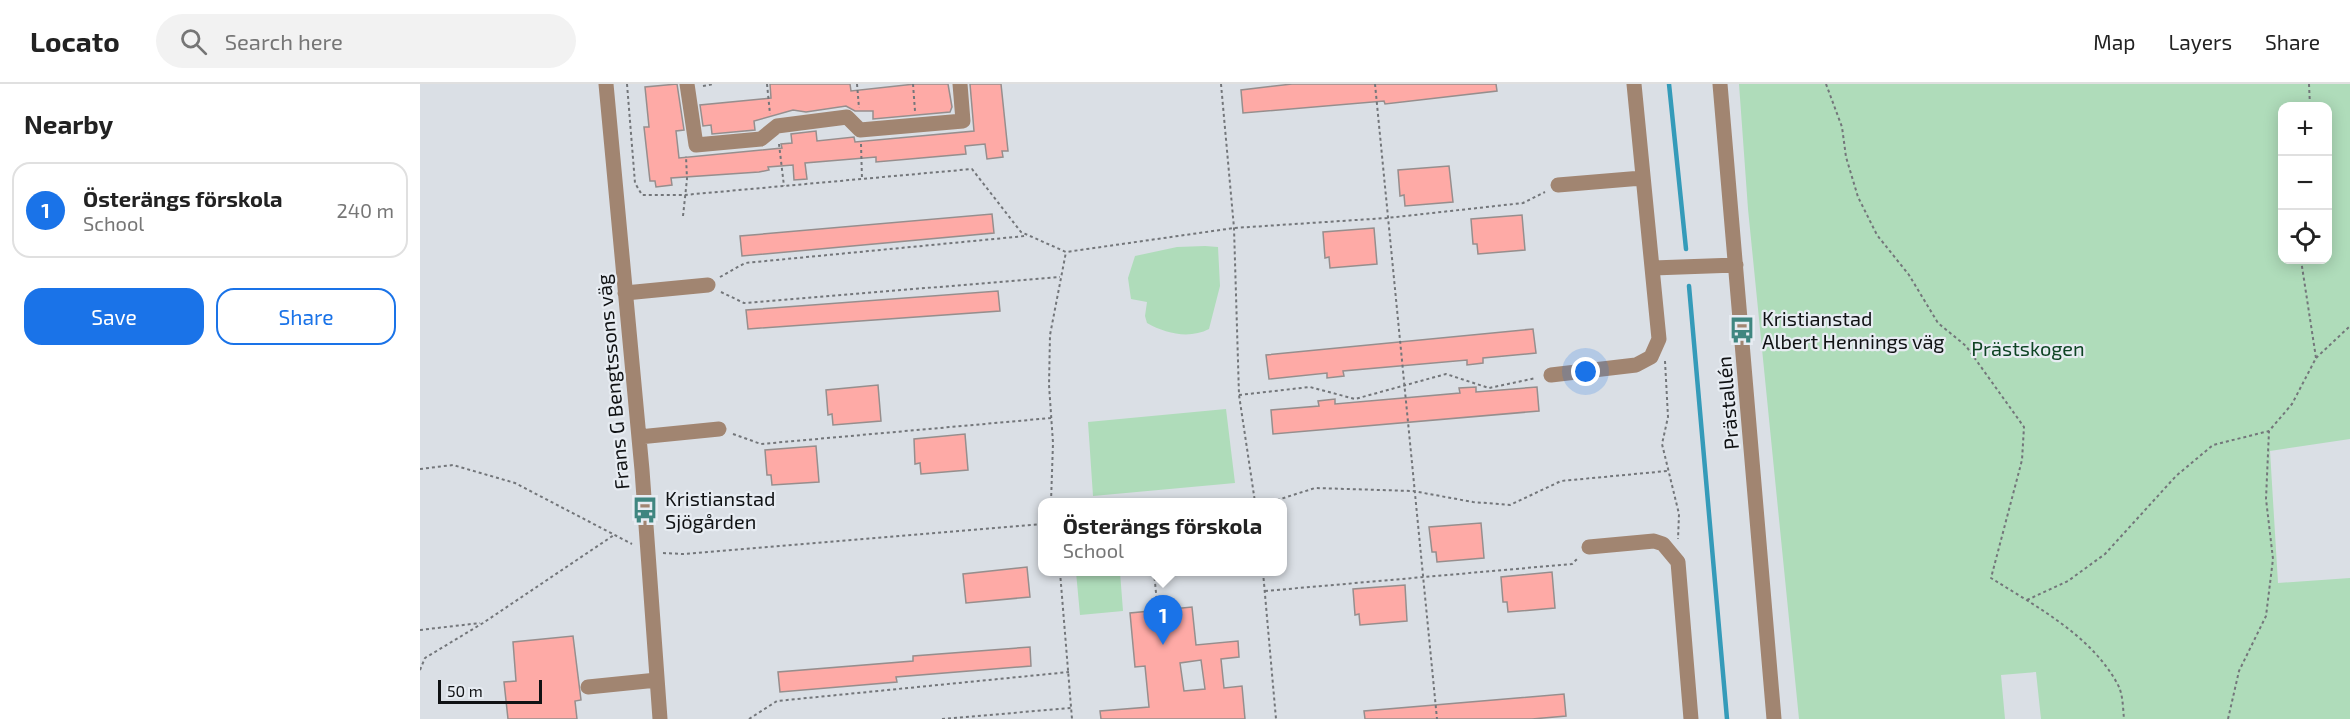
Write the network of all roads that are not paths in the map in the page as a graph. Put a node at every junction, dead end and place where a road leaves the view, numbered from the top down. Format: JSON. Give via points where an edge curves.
{"nodes":[{"id":1,"x":606,"y":84,"type":"edge"},
{"id":2,"x":687,"y":84,"type":"edge"},
{"id":3,"x":960,"y":84,"type":"edge"},
{"id":4,"x":1634,"y":84,"type":"edge"},
{"id":5,"x":1720,"y":84,"type":"edge"},
{"id":6,"x":1642,"y":178,"type":"junction"},
{"id":7,"x":1558,"y":185,"type":"road end"},
{"id":8,"x":1736,"y":265,"type":"junction"},
{"id":9,"x":1653,"y":268,"type":"junction"},
{"id":10,"x":708,"y":285,"type":"road end"},
{"id":11,"x":625,"y":293,"type":"junction"},
{"id":12,"x":1551,"y":375,"type":"road end"},
{"id":13,"x":719,"y":429,"type":"road end"},
{"id":14,"x":639,"y":437,"type":"junction"},
{"id":15,"x":1589,"y":548,"type":"road end"},
{"id":16,"x":656,"y":678,"type":"junction"},
{"id":17,"x":588,"y":687,"type":"dead end"},
{"id":18,"x":660,"y":719,"type":"edge"},
{"id":19,"x":1691,"y":719,"type":"edge"},
{"id":20,"x":1774,"y":719,"type":"edge"}],
"edges":[{"from":1,"to":11,"type":"street","name":"Frans G Bengtssons väg"},
{"from":2,"to":3,"type":"street","via":[[696,145],[761,139],[777,126],[847,117],[860,130],[963,121]]},
{"from":4,"to":6,"type":"street"},
{"from":5,"to":8,"type":"street","name":"Prästallén"},
{"from":6,"to":7,"type":"street"},
{"from":6,"to":9,"type":"street"},
{"from":8,"to":9,"type":"street"},
{"from":8,"to":20,"type":"street","name":"Prästallén"},
{"from":9,"to":12,"type":"street","via":[[1659,339],[1651,357],[1636,365]]},
{"from":10,"to":11,"type":"street"},
{"from":11,"to":14,"type":"street","name":"Frans G Bengtssons väg"},
{"from":13,"to":14,"type":"street"},
{"from":14,"to":16,"type":"street","name":"Frans G Bengtssons väg"},
{"from":15,"to":19,"type":"street","via":[[1654,541],[1663,544],[1678,562]]},
{"from":16,"to":17,"type":"street"},
{"from":16,"to":18,"type":"street","name":"Frans G Bengtssons väg"}]}
